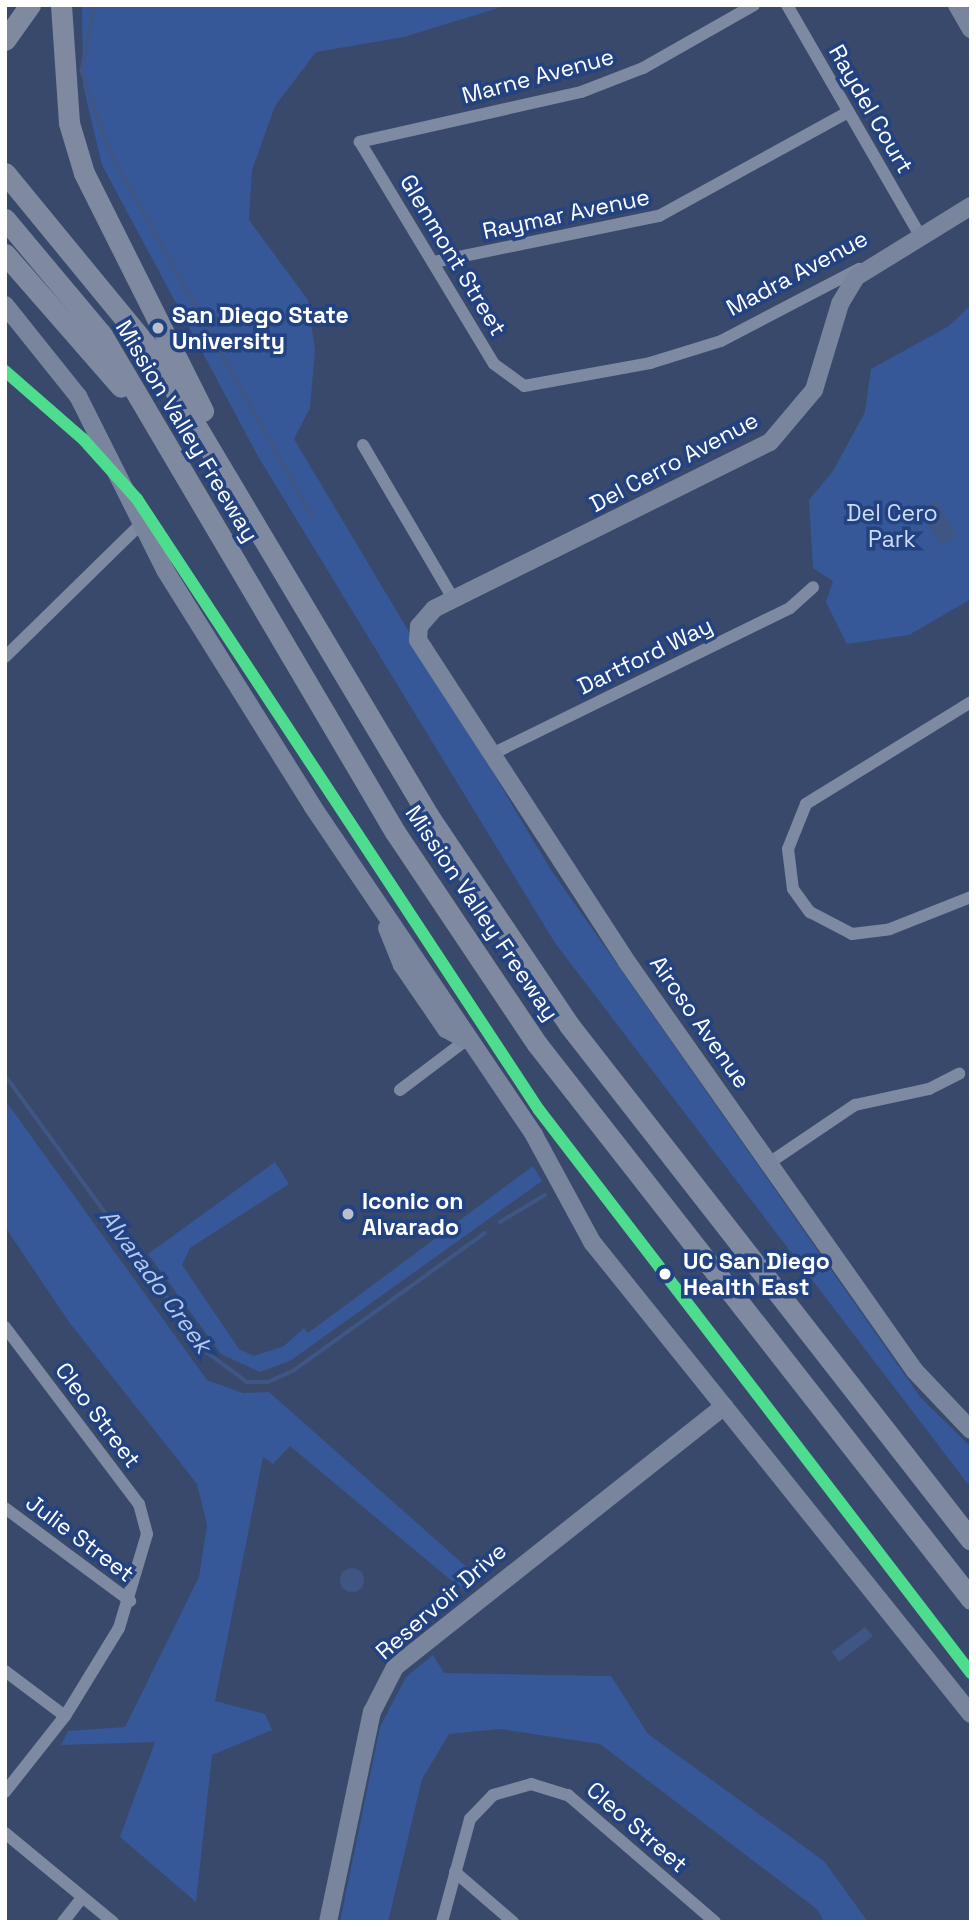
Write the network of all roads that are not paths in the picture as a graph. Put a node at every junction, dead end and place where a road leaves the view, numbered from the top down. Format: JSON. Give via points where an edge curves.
{"nodes":[{"id":1,"x":30,"y":5,"type":"edge"},
{"id":2,"x":61,"y":5,"type":"edge"},
{"id":3,"x":754,"y":5,"type":"edge"},
{"id":4,"x":787,"y":5,"type":"edge"},
{"id":5,"x":957,"y":5,"type":"edge"},
{"id":6,"x":971,"y":29,"type":"edge"},
{"id":7,"x":5,"y":40,"type":"edge"},
{"id":8,"x":848,"y":112,"type":"junction"},
{"id":9,"x":360,"y":142,"type":"joint"},
{"id":10,"x":5,"y":173,"type":"edge"},
{"id":11,"x":971,"y":206,"type":"edge"},
{"id":12,"x":5,"y":219,"type":"edge"},
{"id":13,"x":919,"y":234,"type":"junction"},
{"id":14,"x":5,"y":254,"type":"edge"},
{"id":15,"x":435,"y":262,"type":"junction"},
{"id":16,"x":868,"y":263,"type":"junction"},
{"id":17,"x":5,"y":305,"type":"edge"},
{"id":18,"x":516,"y":383,"type":"joint"},
{"id":19,"x":153,"y":423,"type":"junction"},
{"id":20,"x":363,"y":445,"type":"dead end"},
{"id":21,"x":140,"y":525,"type":"junction"},
{"id":22,"x":265,"y":534,"type":"junction"},
{"id":23,"x":813,"y":587,"type":"dead end"},
{"id":24,"x":454,"y":600,"type":"junction"},
{"id":25,"x":419,"y":626,"type":"joint"},
{"id":26,"x":5,"y":657,"type":"edge"},
{"id":27,"x":971,"y":702,"type":"edge"},
{"id":28,"x":490,"y":755,"type":"junction"},
{"id":29,"x":971,"y":897,"type":"edge"},
{"id":30,"x":466,"y":1040,"type":"junction"},
{"id":31,"x":959,"y":1074,"type":"dead end"},
{"id":32,"x":400,"y":1090,"type":"dead end"},
{"id":33,"x":769,"y":1163,"type":"junction"},
{"id":34,"x":5,"y":1327,"type":"edge"},
{"id":35,"x":724,"y":1406,"type":"junction"},
{"id":36,"x":971,"y":1430,"type":"edge"},
{"id":37,"x":5,"y":1508,"type":"edge"},
{"id":38,"x":971,"y":1540,"type":"edge"},
{"id":39,"x":971,"y":1599,"type":"edge"},
{"id":40,"x":130,"y":1601,"type":"junction"},
{"id":41,"x":5,"y":1671,"type":"edge"},
{"id":42,"x":971,"y":1714,"type":"edge"},
{"id":43,"x":65,"y":1716,"type":"junction"},
{"id":44,"x":5,"y":1793,"type":"edge"},
{"id":45,"x":5,"y":1833,"type":"edge"},
{"id":46,"x":455,"y":1872,"type":"junction"},
{"id":47,"x":82,"y":1898,"type":"junction"},
{"id":48,"x":63,"y":1922,"type":"edge"},
{"id":49,"x":113,"y":1922,"type":"edge"},
{"id":50,"x":328,"y":1922,"type":"edge"},
{"id":51,"x":442,"y":1922,"type":"edge"},
{"id":52,"x":513,"y":1922,"type":"edge"},
{"id":53,"x":715,"y":1922,"type":"edge"}],
"edges":[{"from":1,"to":7,"type":"highway"},
{"from":2,"to":22,"type":"highway","via":[[69,123],[84,173]]},
{"from":3,"to":9,"type":"street","name":"Marne Avenue","via":[[643,68],[581,92]]},
{"from":4,"to":8,"type":"street","name":"Raydel Court"},
{"from":5,"to":6,"type":"street"},
{"from":8,"to":13,"type":"street","name":"Raydel Court"},
{"from":8,"to":15,"type":"street","name":"Raymar Avenue","via":[[659,216]]},
{"from":9,"to":15,"type":"street","name":"Glenmont Street"},
{"from":10,"to":22,"type":"highway","name":"Mission Valley Freeway","via":[[152,352]]},
{"from":11,"to":13,"type":"street","name":"Madra Avenue"},
{"from":12,"to":19,"type":"highway","name":"Mission Valley Freeway","via":[[102,335]]},
{"from":13,"to":16,"type":"street","name":"Madra Avenue"},
{"from":14,"to":19,"type":"highway"},
{"from":15,"to":18,"type":"street","name":"Glenmont Street","via":[[494,364]]},
{"from":16,"to":18,"type":"street","name":"Madra Avenue","via":[[793,308],[699,349],[539,386]]},
{"from":16,"to":24,"type":"street","name":"Del Cerro Avenue","via":[[846,290],[822,374],[785,430],[736,463]]},
{"from":17,"to":21,"type":"street","via":[[84,405]]},
{"from":19,"to":39,"type":"highway","name":"Mission Valley Freeway","via":[[395,832],[537,1044]]},
{"from":20,"to":24,"type":"street"},
{"from":21,"to":26,"type":"street"},
{"from":21,"to":30,"type":"street","via":[[378,906],[461,1023]]},
{"from":22,"to":38,"type":"highway","name":"Mission Valley Freeway","via":[[428,815],[569,1025]]},
{"from":23,"to":28,"type":"street","name":"Dartford Way","via":[[790,608]]},
{"from":24,"to":25,"type":"street","name":"Del Cerro Avenue"},
{"from":25,"to":28,"type":"street","name":"Airoso Avenue","via":[[421,649]]},
{"from":27,"to":29,"type":"street","via":[[806,804],[788,849],[793,889],[821,922],[852,934],[890,929]]},
{"from":28,"to":33,"type":"street","name":"Airoso Avenue"},
{"from":30,"to":32,"type":"street"},
{"from":30,"to":35,"type":"street","via":[[534,1135],[592,1242]]},
{"from":31,"to":33,"type":"street","via":[[938,1086],[855,1105]]},
{"from":33,"to":36,"type":"street","name":"Airoso Avenue","via":[[915,1371]]},
{"from":34,"to":40,"type":"street","name":"Cleo Street","via":[[139,1504],[147,1534]]},
{"from":35,"to":42,"type":"street"},
{"from":35,"to":50,"type":"street","name":"Reservoir Drive","via":[[395,1667],[372,1712]]},
{"from":37,"to":40,"type":"street","name":"Julie Street"},
{"from":40,"to":43,"type":"street"},
{"from":41,"to":43,"type":"street"},
{"from":43,"to":44,"type":"street"},
{"from":45,"to":47,"type":"street"},
{"from":46,"to":51,"type":"street"},
{"from":46,"to":52,"type":"street"},
{"from":46,"to":53,"type":"street","name":"Cleo Street","via":[[477,1810],[523,1784],[568,1795]]},
{"from":47,"to":48,"type":"street"},
{"from":47,"to":49,"type":"street"}]}
